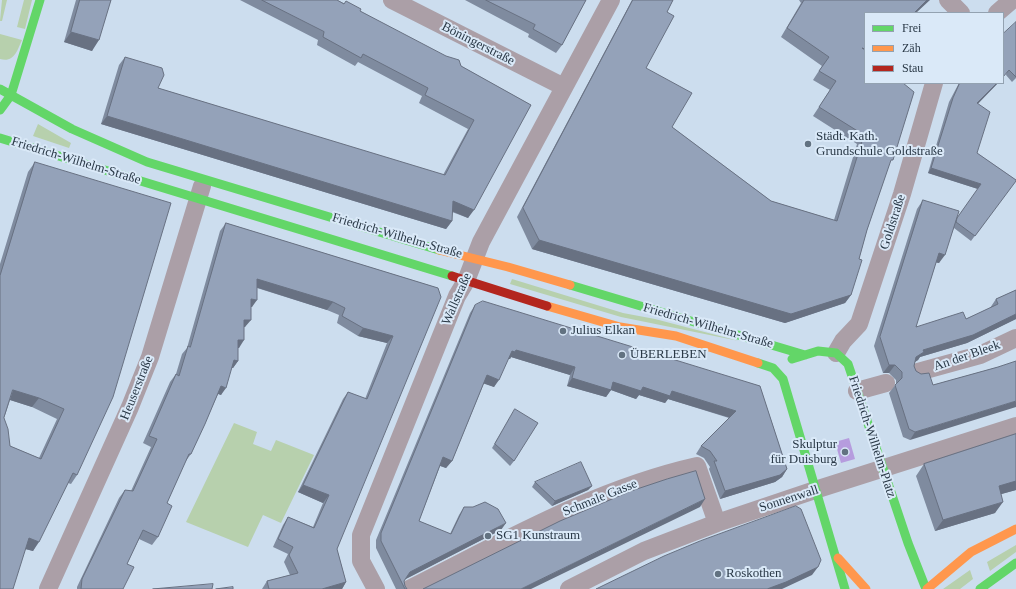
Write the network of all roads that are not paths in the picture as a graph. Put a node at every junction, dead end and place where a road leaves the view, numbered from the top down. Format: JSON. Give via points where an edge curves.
{"nodes":[{"id":1,"x":40,"y":0,"type":"edge"},
{"id":2,"x":392,"y":0,"type":"edge"},
{"id":3,"x":611,"y":0,"type":"edge"},
{"id":4,"x":948,"y":0,"type":"edge"},
{"id":5,"x":1012,"y":0,"type":"edge"},
{"id":6,"x":960,"y":12,"type":"edge"},
{"id":7,"x":998,"y":12,"type":"edge"},
{"id":8,"x":934,"y":84,"type":"edge"},
{"id":9,"x":564,"y":87,"type":"junction"},
{"id":10,"x":0,"y":89,"type":"edge"},
{"id":11,"x":10,"y":96,"type":"junction"},
{"id":12,"x":0,"y":110,"type":"edge"},
{"id":13,"x":0,"y":138,"type":"edge"},
{"id":14,"x":204,"y":180,"type":"junction"},
{"id":15,"x":199,"y":197,"type":"junction"},
{"id":16,"x":475,"y":258,"type":"junction"},
{"id":17,"x":466,"y":281,"type":"junction"},
{"id":18,"x":1016,"y":338,"type":"edge"},
{"id":19,"x":836,"y":353,"type":"junction"},
{"id":20,"x":805,"y":355,"type":"junction"},
{"id":21,"x":918,"y":372,"type":"edge"},
{"id":22,"x":783,"y":380,"type":"junction"},
{"id":23,"x":886,"y":383,"type":"dead end"},
{"id":24,"x":857,"y":391,"type":"junction"},
{"id":25,"x":1016,"y":426,"type":"edge"},
{"id":26,"x":883,"y":469,"type":"junction"},
{"id":27,"x":815,"y":490,"type":"junction"},
{"id":28,"x":717,"y":523,"type":"junction"},
{"id":29,"x":1016,"y":528,"type":"edge"},
{"id":30,"x":837,"y":558,"type":"junction"},
{"id":31,"x":1016,"y":564,"type":"edge"},
{"id":32,"x":842,"y":588,"type":"edge"},
{"id":33,"x":48,"y":589,"type":"edge"},
{"id":34,"x":376,"y":589,"type":"edge"},
{"id":35,"x":409,"y":589,"type":"edge"},
{"id":36,"x":569,"y":589,"type":"edge"},
{"id":37,"x":866,"y":589,"type":"edge"},
{"id":38,"x":926,"y":589,"type":"edge"},
{"id":39,"x":980,"y":589,"type":"edge"}],
"edges":[{"from":1,"to":11,"type":"main road"},
{"from":2,"to":9,"type":"street","name":"Böningerstraße"},
{"from":3,"to":9,"type":"street","name":"Wallstraße"},
{"from":4,"to":6,"type":"street"},
{"from":5,"to":7,"type":"street"},
{"from":8,"to":19,"type":"street","name":"Goldstraße","via":[[902,194],[859,324],[842,340]]},
{"from":9,"to":16,"type":"street","name":"Wallstraße","via":[[481,242]]},
{"from":10,"to":11,"type":"main road","name":"Friedrich-Wilhelm-Straße"},
{"from":11,"to":12,"type":"main road"},
{"from":11,"to":14,"type":"main road","name":"Friedrich-Wilhelm-Straße","via":[[102,145]]},
{"from":13,"to":15,"type":"main road","name":"Friedrich-Wilhelm-Straße"},
{"from":14,"to":15,"type":"street","name":"Heuserstraße"},
{"from":14,"to":16,"type":"main road","name":"Friedrich-Wilhelm-Straße"},
{"from":15,"to":17,"type":"main road","name":"Friedrich-Wilhelm-Straße"},
{"from":15,"to":33,"type":"street","name":"Heuserstraße","via":[[150,357]]},
{"from":16,"to":17,"type":"street","name":"Wallstraße"},
{"from":16,"to":20,"type":"main road","name":"Friedrich-Wilhelm-Straße"},
{"from":17,"to":22,"type":"main road","name":"Friedrich-Wilhelm-Straße","via":[[620,327],[676,336],[774,368]]},
{"from":17,"to":34,"type":"street","name":"Wallstraße","via":[[457,296],[362,535],[362,561]]},
{"from":18,"to":21,"type":"street","name":"An der Bleek","via":[[980,355]]},
{"from":19,"to":20,"type":"main road","via":[[818,351]]},
{"from":19,"to":24,"type":"main road","name":"Friedrich-Wilhelm-Platz","via":[[848,364]]},
{"from":20,"to":22,"type":"main road","via":[[790,360]]},
{"from":22,"to":27,"type":"main road"},
{"from":23,"to":24,"type":"street"},
{"from":24,"to":26,"type":"main road","name":"Friedrich-Wilhelm-Platz"},
{"from":25,"to":26,"type":"street","name":"Sonnenwall"},
{"from":26,"to":27,"type":"street","name":"Sonnenwall"},
{"from":26,"to":38,"type":"main road","name":"Friedrich-Wilhelm-Platz"},
{"from":27,"to":28,"type":"street","name":"Sonnenwall"},
{"from":27,"to":30,"type":"main road"},
{"from":28,"to":35,"type":"street","name":"Schmale Gasse","via":[[697,466],[664,473],[594,498]]},
{"from":28,"to":36,"type":"street","name":"Sonnenwall","via":[[644,551]]},
{"from":29,"to":38,"type":"main road","via":[[971,552]]},
{"from":30,"to":32,"type":"main road"},
{"from":30,"to":37,"type":"main road"},
{"from":31,"to":39,"type":"main road"}]}
